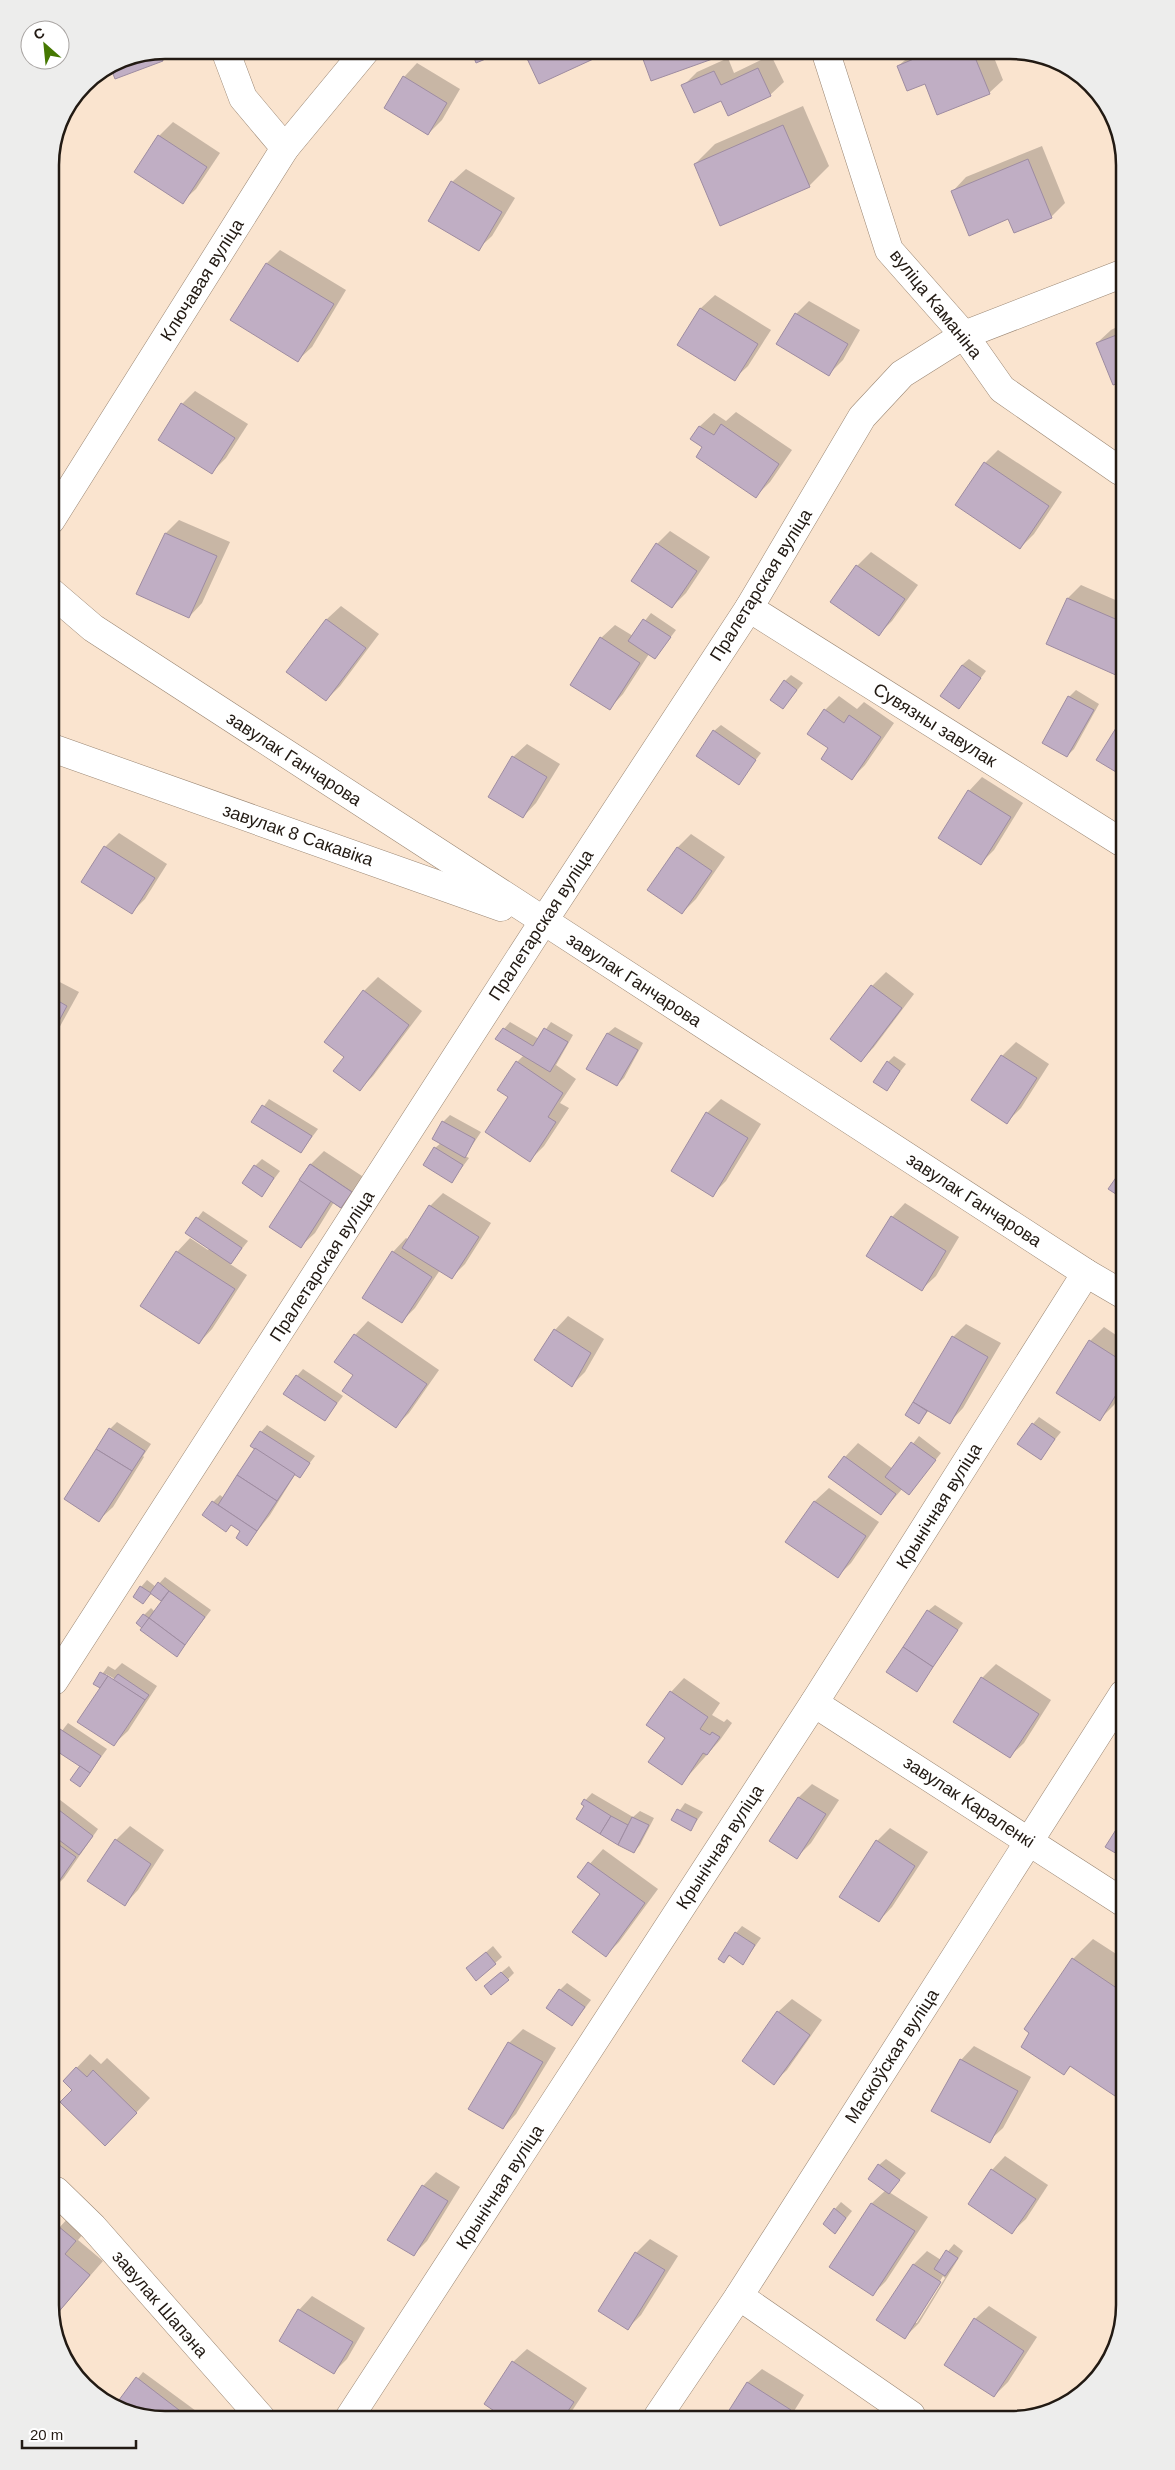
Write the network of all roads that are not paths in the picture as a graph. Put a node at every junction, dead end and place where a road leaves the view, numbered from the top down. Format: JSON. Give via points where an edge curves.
{"nodes":[{"id":1,"x":228,"y":59,"type":"edge"},
{"id":2,"x":358,"y":59,"type":"edge"},
{"id":3,"x":828,"y":59,"type":"edge"},
{"id":4,"x":284,"y":148,"type":"junction"},
{"id":5,"x":1116,"y":276,"type":"edge"},
{"id":6,"x":964,"y":335,"type":"junction"},
{"id":7,"x":1116,"y":468,"type":"edge"},
{"id":8,"x":59,"y":507,"type":"edge"},
{"id":9,"x":59,"y":599,"type":"edge"},
{"id":10,"x":748,"y":608,"type":"junction"},
{"id":11,"x":59,"y":750,"type":"edge"},
{"id":12,"x":1116,"y":839,"type":"edge"},
{"id":13,"x":543,"y":922,"type":"junction"},
{"id":14,"x":1086,"y":1273,"type":"junction"},
{"id":15,"x":1116,"y":1290,"type":"edge"},
{"id":16,"x":59,"y":1673,"type":"edge"},
{"id":17,"x":814,"y":1703,"type":"junction"},
{"id":18,"x":1116,"y":1705,"type":"edge"},
{"id":19,"x":1029,"y":1841,"type":"junction"},
{"id":20,"x":1116,"y":1898,"type":"edge"},
{"id":21,"x":59,"y":2194,"type":"edge"},
{"id":22,"x":739,"y":2296,"type":"junction"},
{"id":23,"x":255,"y":2411,"type":"edge"},
{"id":24,"x":354,"y":2411,"type":"edge"},
{"id":25,"x":661,"y":2411,"type":"edge"},
{"id":26,"x":905,"y":2411,"type":"edge"}],
"edges":[{"from":1,"to":4,"type":"street","via":[[243,98]]},
{"from":2,"to":4,"type":"street","name":"Ключавая вуліца"},
{"from":3,"to":6,"type":"street","name":"вуліца Каманіна","via":[[889,250]]},
{"from":4,"to":8,"type":"street","name":"Ключавая вуліца"},
{"from":5,"to":6,"type":"street","name":"Пралетарская вуліца"},
{"from":6,"to":7,"type":"street","name":"вуліца Каманіна","via":[[1002,389]]},
{"from":6,"to":10,"type":"street","name":"Пралетарская вуліца","via":[[902,374],[862,417]]},
{"from":9,"to":13,"type":"street","name":"завулак Ганчарова","via":[[93,628]]},
{"from":10,"to":12,"type":"street","name":"Сувязны завулак"},
{"from":10,"to":13,"type":"street","name":"Пралетарская вуліца"},
{"from":11,"to":13,"type":"street","name":"завулак 8 Сакавіка"},
{"from":13,"to":14,"type":"street","name":"завулак Ганчарова"},
{"from":13,"to":16,"type":"street","name":"Пралетарская вуліца"},
{"from":14,"to":15,"type":"street","name":"завулак Ганчарова"},
{"from":14,"to":17,"type":"street","name":"Крынічная вуліца"},
{"from":17,"to":19,"type":"street","name":"завулак Караленкі"},
{"from":17,"to":24,"type":"street","name":"Крынічная вуліца"},
{"from":18,"to":19,"type":"street","name":"Маскоўская вуліца"},
{"from":19,"to":20,"type":"street","name":"завулак Караленкі"},
{"from":19,"to":22,"type":"street","name":"Маскоўская вуліца"},
{"from":21,"to":23,"type":"street","name":"завулак Шапэна","via":[[93,2227]]},
{"from":22,"to":25,"type":"street","name":"Маскоўская вуліца"},
{"from":22,"to":26,"type":"street"}]}
